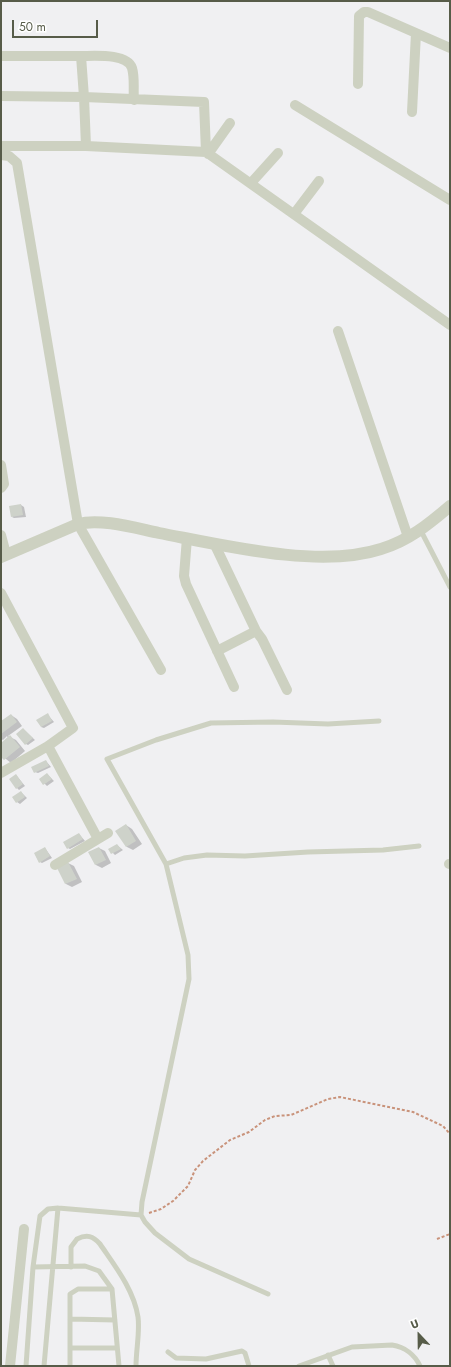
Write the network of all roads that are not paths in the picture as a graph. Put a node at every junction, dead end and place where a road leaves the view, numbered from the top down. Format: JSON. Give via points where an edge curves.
{"nodes":[{"id":1,"x":416,"y":33,"type":"junction"},
{"id":2,"x":450,"y":48,"type":"edge"},
{"id":3,"x":1,"y":56,"type":"edge"},
{"id":4,"x":81,"y":56,"type":"junction"},
{"id":5,"x":358,"y":84,"type":"dead end"},
{"id":6,"x":1,"y":96,"type":"edge"},
{"id":7,"x":84,"y":97,"type":"junction"},
{"id":8,"x":134,"y":100,"type":"junction"},
{"id":9,"x":295,"y":105,"type":"dead end"},
{"id":10,"x":412,"y":112,"type":"dead end"},
{"id":11,"x":230,"y":123,"type":"dead end"},
{"id":12,"x":1,"y":146,"type":"edge"},
{"id":13,"x":86,"y":146,"type":"junction"},
{"id":14,"x":207,"y":153,"type":"junction"},
{"id":15,"x":278,"y":153,"type":"dead end"},
{"id":16,"x":1,"y":155,"type":"edge"},
{"id":17,"x":319,"y":181,"type":"dead end"},
{"id":18,"x":251,"y":183,"type":"junction"},
{"id":19,"x":450,"y":200,"type":"edge"},
{"id":20,"x":294,"y":214,"type":"junction"},
{"id":21,"x":450,"y":326,"type":"edge"},
{"id":22,"x":338,"y":331,"type":"dead end"},
{"id":23,"x":1,"y":465,"type":"edge"},
{"id":24,"x":1,"y":488,"type":"edge"},
{"id":25,"x":450,"y":506,"type":"edge"},
{"id":26,"x":78,"y":524,"type":"junction"},
{"id":27,"x":421,"y":531,"type":"junction"},
{"id":28,"x":1,"y":535,"type":"edge"},
{"id":29,"x":187,"y":538,"type":"junction"},
{"id":30,"x":408,"y":538,"type":"junction"},
{"id":31,"x":214,"y":543,"type":"junction"},
{"id":32,"x":4,"y":555,"type":"edge"},
{"id":33,"x":450,"y":587,"type":"edge"},
{"id":34,"x":1,"y":593,"type":"edge"},
{"id":35,"x":256,"y":631,"type":"junction"},
{"id":36,"x":217,"y":651,"type":"junction"},
{"id":37,"x":161,"y":670,"type":"dead end"},
{"id":38,"x":234,"y":687,"type":"dead end"},
{"id":39,"x":287,"y":690,"type":"dead end"},
{"id":40,"x":380,"y":721,"type":"dead end"},
{"id":41,"x":48,"y":746,"type":"junction"},
{"id":42,"x":1,"y":773,"type":"edge"},
{"id":43,"x":108,"y":833,"type":"dead end"},
{"id":44,"x":98,"y":839,"type":"junction"},
{"id":45,"x":419,"y":846,"type":"dead end"},
{"id":46,"x":166,"y":864,"type":"junction"},
{"id":47,"x":55,"y":865,"type":"dead end"},
{"id":48,"x":58,"y":1208,"type":"junction"},
{"id":49,"x":141,"y":1215,"type":"junction"},
{"id":50,"x":24,"y":1229,"type":"dead end"},
{"id":51,"x":34,"y":1267,"type":"junction"},
{"id":52,"x":71,"y":1267,"type":"junction"},
{"id":53,"x":53,"y":1268,"type":"junction"},
{"id":54,"x":112,"y":1289,"type":"junction"},
{"id":55,"x":268,"y":1294,"type":"dead end"},
{"id":56,"x":70,"y":1319,"type":"junction"},
{"id":57,"x":115,"y":1320,"type":"junction"},
{"id":58,"x":70,"y":1348,"type":"junction"},
{"id":59,"x":117,"y":1348,"type":"junction"},
{"id":60,"x":168,"y":1352,"type":"dead end"},
{"id":61,"x":328,"y":1355,"type":"junction"},
{"id":62,"x":10,"y":1366,"type":"edge"},
{"id":63,"x":26,"y":1366,"type":"edge"},
{"id":64,"x":44,"y":1366,"type":"edge"},
{"id":65,"x":70,"y":1366,"type":"edge"},
{"id":66,"x":119,"y":1366,"type":"edge"},
{"id":67,"x":136,"y":1366,"type":"edge"},
{"id":68,"x":249,"y":1366,"type":"edge"},
{"id":69,"x":299,"y":1366,"type":"edge"},
{"id":70,"x":333,"y":1366,"type":"edge"},
{"id":71,"x":420,"y":1366,"type":"edge"}],
"edges":[{"from":1,"to":2,"type":"street"},
{"from":1,"to":5,"type":"street","via":[[368,12],[361,14]]},
{"from":1,"to":10,"type":"street"},
{"from":3,"to":4,"type":"street"},
{"from":4,"to":7,"type":"street"},
{"from":4,"to":8,"type":"street","via":[[102,55],[127,61],[132,67]]},
{"from":6,"to":7,"type":"street"},
{"from":7,"to":8,"type":"street"},
{"from":7,"to":13,"type":"street"},
{"from":8,"to":14,"type":"street","via":[[204,102]]},
{"from":9,"to":19,"type":"street"},
{"from":11,"to":14,"type":"street"},
{"from":12,"to":13,"type":"street"},
{"from":13,"to":14,"type":"street"},
{"from":14,"to":18,"type":"street"},
{"from":15,"to":18,"type":"street"},
{"from":16,"to":26,"type":"street","via":[[9,156],[16,163]]},
{"from":17,"to":20,"type":"street"},
{"from":18,"to":20,"type":"street"},
{"from":20,"to":21,"type":"street"},
{"from":22,"to":30,"type":"street"},
{"from":23,"to":24,"type":"street","via":[[4,484]]},
{"from":25,"to":27,"type":"street"},
{"from":26,"to":29,"type":"street","via":[[89,522],[123,526]]},
{"from":26,"to":32,"type":"street"},
{"from":26,"to":37,"type":"street"},
{"from":27,"to":30,"type":"street"},
{"from":27,"to":33,"type":"lane"},
{"from":28,"to":32,"type":"street"},
{"from":29,"to":31,"type":"street"},
{"from":29,"to":36,"type":"street","via":[[184,576]]},
{"from":30,"to":31,"type":"street","via":[[383,549],[338,557],[254,550]]},
{"from":31,"to":35,"type":"street"},
{"from":34,"to":41,"type":"street","via":[[73,728]]},
{"from":35,"to":36,"type":"street"},
{"from":35,"to":39,"type":"street"},
{"from":36,"to":38,"type":"street"},
{"from":40,"to":46,"type":"lane","via":[[328,724],[211,723],[107,759]]},
{"from":41,"to":42,"type":"street"},
{"from":41,"to":44,"type":"street"},
{"from":43,"to":44,"type":"street"},
{"from":44,"to":47,"type":"street"},
{"from":45,"to":46,"type":"lane","via":[[245,856],[206,855]]},
{"from":46,"to":49,"type":"lane","via":[[188,955],[189,979]]},
{"from":48,"to":49,"type":"lane"},
{"from":48,"to":51,"type":"lane","via":[[43,1212],[39,1220]]},
{"from":48,"to":53,"type":"lane"},
{"from":49,"to":55,"type":"lane","via":[[155,1233],[189,1259]]},
{"from":50,"to":62,"type":"street"},
{"from":51,"to":53,"type":"lane"},
{"from":51,"to":63,"type":"lane"},
{"from":52,"to":53,"type":"lane"},
{"from":52,"to":54,"type":"lane","via":[[85,1266],[99,1271]]},
{"from":52,"to":67,"type":"lane","via":[[71,1248],[77,1239],[89,1236],[95,1238],[128,1287],[136,1304]]},
{"from":53,"to":64,"type":"lane"},
{"from":54,"to":56,"type":"lane","via":[[78,1289],[72,1292]]},
{"from":54,"to":57,"type":"lane"},
{"from":56,"to":57,"type":"lane"},
{"from":56,"to":58,"type":"lane"},
{"from":57,"to":59,"type":"lane"},
{"from":58,"to":59,"type":"lane"},
{"from":58,"to":65,"type":"lane"},
{"from":59,"to":66,"type":"lane"},
{"from":60,"to":68,"type":"lane","via":[[176,1358],[206,1359],[242,1351]]},
{"from":61,"to":69,"type":"lane"},
{"from":61,"to":70,"type":"lane"},
{"from":61,"to":71,"type":"lane","via":[[359,1345],[392,1345],[399,1346],[416,1357]]}]}
